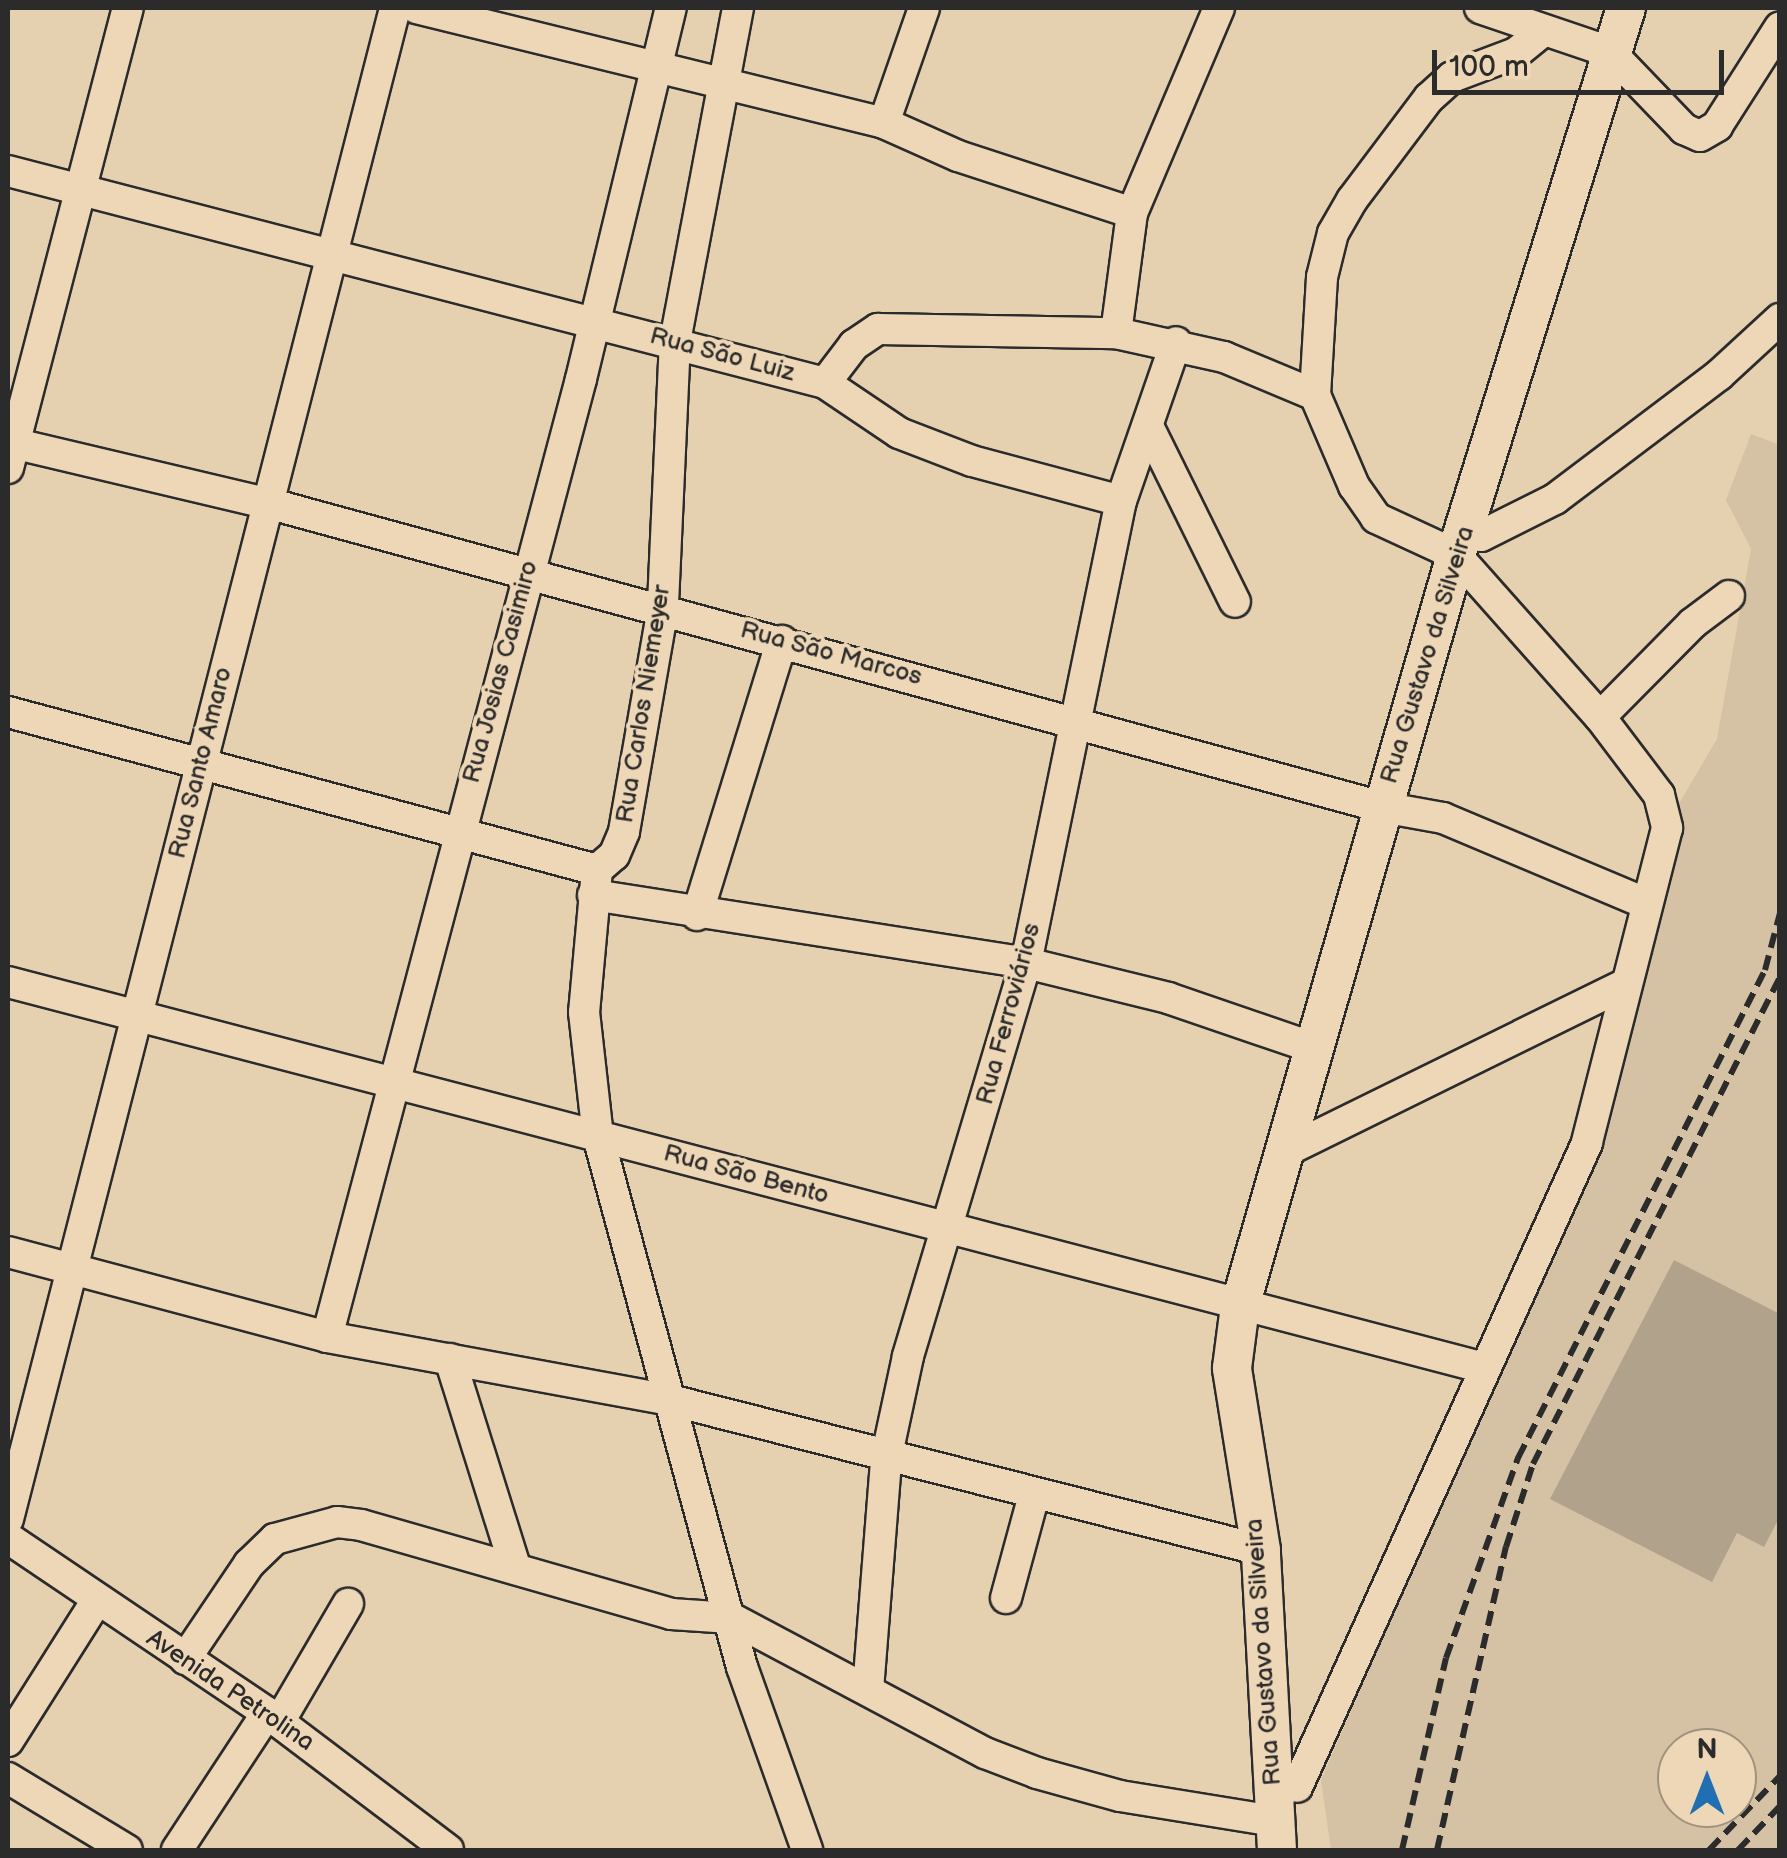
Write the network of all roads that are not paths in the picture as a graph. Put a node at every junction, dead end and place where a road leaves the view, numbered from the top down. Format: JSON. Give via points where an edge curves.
{"nodes":[{"id":1,"x":128,"y":8,"type":"edge"},
{"id":2,"x":394,"y":8,"type":"edge"},
{"id":3,"x":416,"y":8,"type":"edge"},
{"id":4,"x":672,"y":8,"type":"edge"},
{"id":5,"x":738,"y":8,"type":"edge"},
{"id":6,"x":924,"y":8,"type":"edge"},
{"id":7,"x":1219,"y":8,"type":"edge"},
{"id":8,"x":1480,"y":8,"type":"edge"},
{"id":9,"x":1626,"y":8,"type":"edge"},
{"id":10,"x":1780,"y":27,"type":"edge"},
{"id":11,"x":1541,"y":33,"type":"junction"},
{"id":12,"x":1610,"y":52,"type":"junction"},
{"id":13,"x":654,"y":69,"type":"junction"},
{"id":14,"x":723,"y":85,"type":"junction"},
{"id":15,"x":884,"y":124,"type":"junction"},
{"id":16,"x":8,"y":171,"type":"edge"},
{"id":17,"x":80,"y":191,"type":"junction"},
{"id":18,"x":1132,"y":213,"type":"junction"},
{"id":19,"x":332,"y":256,"type":"junction"},
{"id":20,"x":1780,"y":319,"type":"edge"},
{"id":21,"x":593,"y":323,"type":"junction"},
{"id":22,"x":1116,"y":333,"type":"junction"},
{"id":23,"x":675,"y":340,"type":"junction"},
{"id":24,"x":1176,"y":342,"type":"junction"},
{"id":25,"x":825,"y":383,"type":"junction"},
{"id":26,"x":1315,"y":394,"type":"junction"},
{"id":27,"x":1148,"y":426,"type":"junction"},
{"id":28,"x":10,"y":451,"type":"edge"},
{"id":29,"x":1121,"y":501,"type":"junction"},
{"id":30,"x":271,"y":504,"type":"junction"},
{"id":31,"x":1460,"y":545,"type":"junction"},
{"id":32,"x":527,"y":573,"type":"junction"},
{"id":33,"x":1729,"y":596,"type":"dead end"},
{"id":34,"x":1235,"y":602,"type":"dead end"},
{"id":35,"x":664,"y":608,"type":"junction"},
{"id":36,"x":782,"y":640,"type":"junction"},
{"id":37,"x":8,"y":712,"type":"edge"},
{"id":38,"x":1600,"y":717,"type":"junction"},
{"id":39,"x":1074,"y":719,"type":"junction"},
{"id":40,"x":199,"y":762,"type":"junction"},
{"id":41,"x":1382,"y":807,"type":"junction"},
{"id":42,"x":458,"y":832,"type":"junction"},
{"id":43,"x":595,"y":883,"type":"junction"},
{"id":44,"x":1643,"y":902,"type":"junction"},
{"id":45,"x":697,"y":915,"type":"junction"},
{"id":46,"x":1026,"y":963,"type":"junction"},
{"id":47,"x":8,"y":982,"type":"edge"},
{"id":48,"x":1625,"y":984,"type":"junction"},
{"id":49,"x":140,"y":1017,"type":"junction"},
{"id":50,"x":1310,"y":1048,"type":"junction"},
{"id":51,"x":395,"y":1084,"type":"junction"},
{"id":52,"x":598,"y":1136,"type":"junction"},
{"id":53,"x":1282,"y":1153,"type":"junction"},
{"id":54,"x":951,"y":1228,"type":"junction"},
{"id":55,"x":8,"y":1252,"type":"edge"},
{"id":56,"x":76,"y":1270,"type":"junction"},
{"id":57,"x":1240,"y":1306,"type":"junction"},
{"id":58,"x":328,"y":1337,"type":"junction"},
{"id":59,"x":450,"y":1359,"type":"junction"},
{"id":60,"x":1485,"y":1368,"type":"junction"},
{"id":61,"x":670,"y":1400,"type":"junction"},
{"id":62,"x":886,"y":1459,"type":"junction"},
{"id":63,"x":1034,"y":1494,"type":"junction"},
{"id":64,"x":8,"y":1520,"type":"edge"},
{"id":65,"x":8,"y":1538,"type":"edge"},
{"id":66,"x":1261,"y":1550,"type":"junction"},
{"id":67,"x":516,"y":1568,"type":"junction"},
{"id":68,"x":1006,"y":1598,"type":"dead end"},
{"id":69,"x":97,"y":1600,"type":"junction"},
{"id":70,"x":348,"y":1604,"type":"dead end"},
{"id":71,"x":731,"y":1618,"type":"junction"},
{"id":72,"x":185,"y":1659,"type":"junction"},
{"id":73,"x":868,"y":1690,"type":"junction"},
{"id":74,"x":273,"y":1717,"type":"junction"},
{"id":75,"x":8,"y":1741,"type":"edge"},
{"id":76,"x":8,"y":1778,"type":"edge"},
{"id":77,"x":1297,"y":1787,"type":"junction"},
{"id":78,"x":1275,"y":1836,"type":"edge"},
{"id":79,"x":437,"y":1846,"type":"edge"},
{"id":80,"x":127,"y":1850,"type":"edge"},
{"id":81,"x":177,"y":1850,"type":"edge"},
{"id":82,"x":807,"y":1850,"type":"edge"},
{"id":83,"x":1301,"y":1850,"type":"edge"}],
"edges":[{"from":1,"to":17,"type":"street"},
{"from":2,"to":19,"type":"street","name":"Rua Santo Amaro"},
{"from":3,"to":13,"type":"street"},
{"from":4,"to":13,"type":"street","name":"Rua Josias Casimiro"},
{"from":5,"to":14,"type":"street","name":"Rua Carlos Niemeyer"},
{"from":6,"to":15,"type":"street"},
{"from":7,"to":18,"type":"street"},
{"from":8,"to":11,"type":"street"},
{"from":9,"to":12,"type":"main road","name":"Rua Gustavo da Silveira"},
{"from":10,"to":12,"type":"street","via":[[1707,135],[1684,129]]},
{"from":11,"to":12,"type":"street"},
{"from":11,"to":26,"type":"street","via":[[1516,53],[1452,76],[1352,200],[1333,233],[1322,277]]},
{"from":12,"to":31,"type":"main road","name":"Rua Gustavo da Silveira"},
{"from":13,"to":14,"type":"street"},
{"from":13,"to":21,"type":"street","name":"Rua Josias Casimiro"},
{"from":14,"to":15,"type":"street"},
{"from":14,"to":23,"type":"street","name":"Rua Carlos Niemeyer"},
{"from":15,"to":18,"type":"street","via":[[958,156]]},
{"from":16,"to":17,"type":"street","name":"Rua São Luiz"},
{"from":17,"to":19,"type":"street","name":"Rua São Luiz"},
{"from":17,"to":28,"type":"street"},
{"from":18,"to":22,"type":"street"},
{"from":19,"to":21,"type":"street","name":"Rua São Luiz"},
{"from":19,"to":30,"type":"street","name":"Rua Santo Amaro"},
{"from":20,"to":31,"type":"street","via":[[1555,499]]},
{"from":21,"to":23,"type":"street","name":"Rua São Luiz"},
{"from":21,"to":32,"type":"street","name":"Rua Josias Casimiro"},
{"from":22,"to":24,"type":"street","name":"Rua São Luiz"},
{"from":22,"to":25,"type":"street","name":"Rua São Luiz","via":[[878,330],[854,345]]},
{"from":23,"to":25,"type":"street","name":"Rua São Luiz"},
{"from":23,"to":35,"type":"street","name":"Rua Carlos Niemeyer"},
{"from":24,"to":26,"type":"street","name":"Rua São Luiz"},
{"from":24,"to":27,"type":"street","name":"Rua Ferroviários"},
{"from":25,"to":29,"type":"street","via":[[898,433],[972,461]]},
{"from":26,"to":31,"type":"street","via":[[1354,486],[1376,518]]},
{"from":27,"to":29,"type":"street","name":"Rua Ferroviários"},
{"from":27,"to":34,"type":"street"},
{"from":28,"to":30,"type":"street","name":"Rua São Marcos"},
{"from":29,"to":39,"type":"street","name":"Rua Ferroviários"},
{"from":30,"to":32,"type":"street","name":"Rua São Marcos"},
{"from":30,"to":40,"type":"street","name":"Rua Santo Amaro"},
{"from":31,"to":38,"type":"street"},
{"from":31,"to":41,"type":"main road","name":"Rua Gustavo da Silveira"},
{"from":32,"to":35,"type":"street","name":"Rua São Marcos"},
{"from":32,"to":42,"type":"street","name":"Rua Josias Casimiro"},
{"from":33,"to":38,"type":"street","via":[[1693,622]]},
{"from":35,"to":36,"type":"street","name":"Rua São Marcos"},
{"from":35,"to":43,"type":"street","name":"Rua Carlos Niemeyer","via":[[624,832]]},
{"from":36,"to":39,"type":"street","name":"Rua São Marcos"},
{"from":36,"to":45,"type":"street"},
{"from":37,"to":40,"type":"street"},
{"from":38,"to":44,"type":"street","via":[[1659,795],[1667,828]]},
{"from":39,"to":41,"type":"street","name":"Rua São Marcos"},
{"from":39,"to":46,"type":"street","name":"Rua Ferroviários"},
{"from":40,"to":42,"type":"street"},
{"from":40,"to":49,"type":"street","name":"Rua Santo Amaro"},
{"from":41,"to":44,"type":"street","name":"Rua São Marcos","via":[[1443,818]]},
{"from":41,"to":50,"type":"main road","name":"Rua Gustavo da Silveira"},
{"from":42,"to":43,"type":"street"},
{"from":42,"to":51,"type":"street","name":"Rua Josias Casimiro"},
{"from":43,"to":45,"type":"street"},
{"from":43,"to":52,"type":"street","via":[[584,1012]]},
{"from":44,"to":48,"type":"street"},
{"from":45,"to":46,"type":"street"},
{"from":46,"to":50,"type":"street","via":[[1168,998]]},
{"from":46,"to":54,"type":"street","name":"Rua Ferroviários"},
{"from":47,"to":49,"type":"street","name":"Rua São Bento"},
{"from":48,"to":53,"type":"street"},
{"from":48,"to":60,"type":"street","via":[[1587,1143]]},
{"from":49,"to":51,"type":"street","name":"Rua São Bento"},
{"from":49,"to":56,"type":"street","name":"Rua Santo Amaro"},
{"from":50,"to":53,"type":"main road","name":"Rua Gustavo da Silveira"},
{"from":51,"to":52,"type":"street","name":"Rua São Bento"},
{"from":51,"to":58,"type":"street","name":"Rua Josias Casimiro"},
{"from":52,"to":54,"type":"street","name":"Rua São Bento"},
{"from":52,"to":61,"type":"street"},
{"from":53,"to":57,"type":"main road","name":"Rua Gustavo da Silveira"},
{"from":54,"to":57,"type":"street","name":"Rua São Bento"},
{"from":54,"to":62,"type":"street","name":"Rua Ferroviários","via":[[908,1356]]},
{"from":55,"to":56,"type":"street"},
{"from":56,"to":58,"type":"street"},
{"from":56,"to":64,"type":"street","name":"Rua Santo Amaro"},
{"from":57,"to":60,"type":"street","name":"Rua São Bento"},
{"from":57,"to":66,"type":"main road","name":"Rua Gustavo da Silveira","via":[[1232,1368]]},
{"from":57,"to":77,"type":"main road","name":"Rua Gustavo da Silveira","via":[[1288,1550]]},
{"from":58,"to":59,"type":"street"},
{"from":59,"to":61,"type":"street"},
{"from":59,"to":67,"type":"street"},
{"from":60,"to":77,"type":"street"},
{"from":61,"to":62,"type":"street"},
{"from":61,"to":71,"type":"street"},
{"from":62,"to":63,"type":"street"},
{"from":62,"to":73,"type":"street","name":"Rua Ferroviários"},
{"from":63,"to":66,"type":"street"},
{"from":63,"to":68,"type":"street"},
{"from":65,"to":69,"type":"street","name":"Avenida Petrolina"},
{"from":66,"to":78,"type":"main road","name":"Rua Gustavo da Silveira"},
{"from":67,"to":71,"type":"street","via":[[671,1614]]},
{"from":67,"to":72,"type":"street","via":[[361,1525],[299,1529],[275,1539],[249,1564]]},
{"from":69,"to":72,"type":"street","name":"Avenida Petrolina"},
{"from":69,"to":75,"type":"street"},
{"from":70,"to":74,"type":"street"},
{"from":71,"to":73,"type":"street"},
{"from":71,"to":82,"type":"street"},
{"from":72,"to":74,"type":"street","name":"Avenida Petrolina"},
{"from":73,"to":78,"type":"street","via":[[1037,1773]]},
{"from":74,"to":79,"type":"street","name":"Avenida Petrolina"},
{"from":74,"to":81,"type":"street"},
{"from":76,"to":80,"type":"street"},
{"from":77,"to":83,"type":"main road","name":"Rua Gustavo da Silveira"}]}
